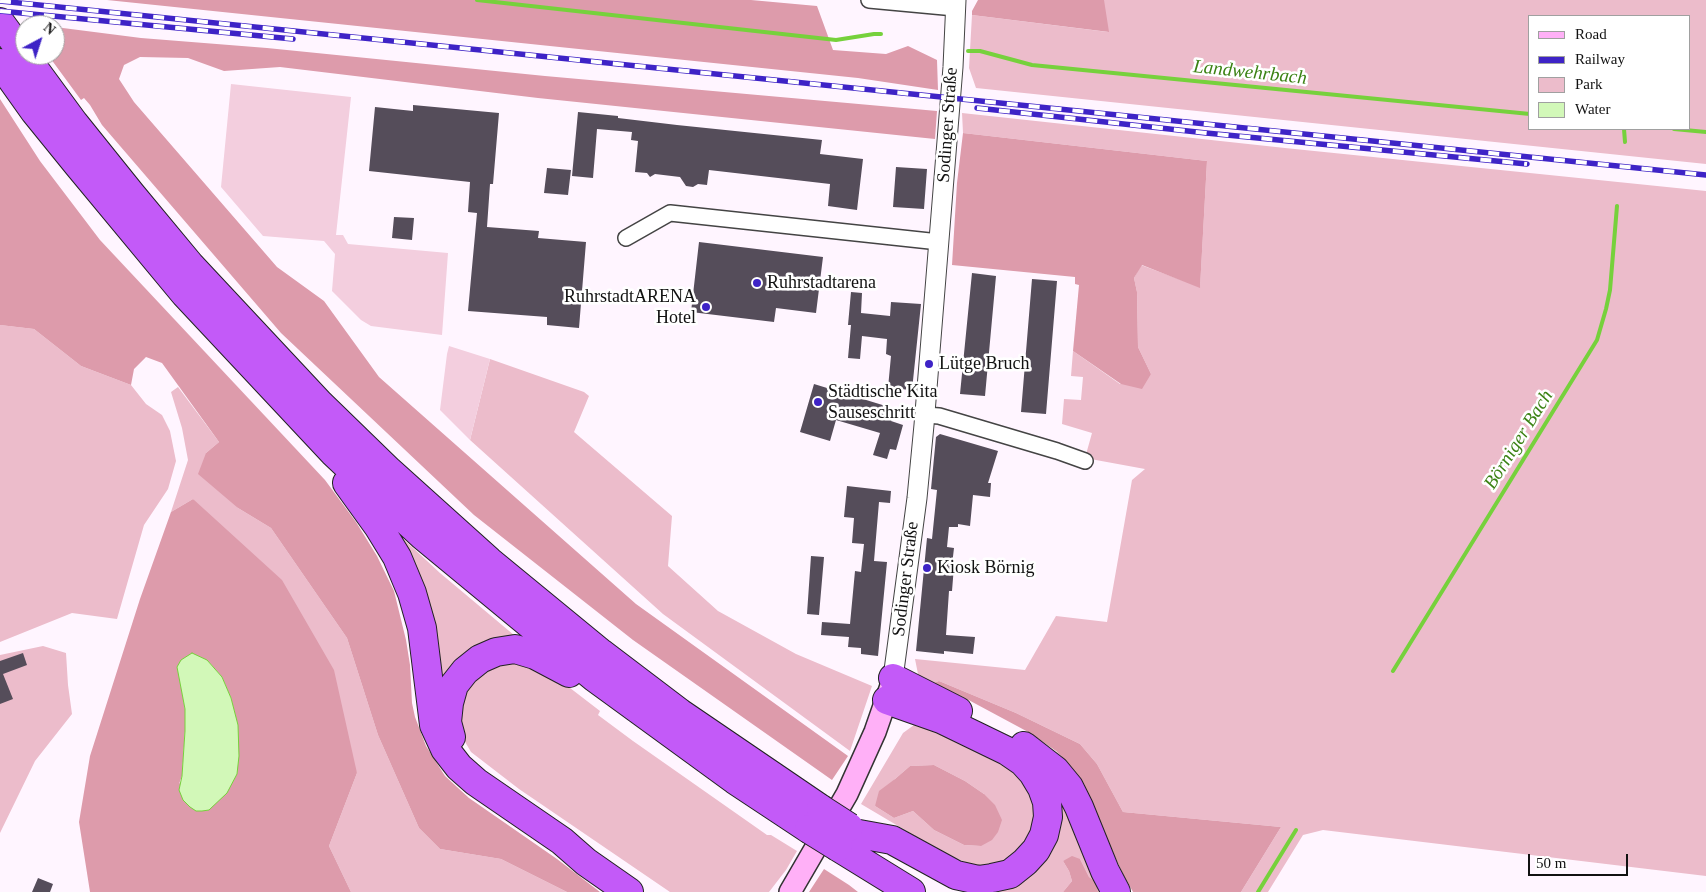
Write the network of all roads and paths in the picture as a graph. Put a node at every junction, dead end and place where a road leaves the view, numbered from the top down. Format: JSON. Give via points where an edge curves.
{"nodes":[{"id":1,"x":869,"y":0,"type":"edge"},
{"id":2,"x":956,"y":4,"type":"edge"},
{"id":3,"x":0,"y":22,"type":"edge"},
{"id":4,"x":7,"y":73,"type":"edge"},
{"id":5,"x":626,"y":238,"type":"dead end"},
{"id":6,"x":939,"y":242,"type":"junction"},
{"id":7,"x":275,"y":390,"type":"junction"},
{"id":8,"x":925,"y":415,"type":"junction"},
{"id":9,"x":1085,"y":461,"type":"dead end"},
{"id":10,"x":890,"y":689,"type":"junction"},
{"id":11,"x":658,"y":725,"type":"junction"},
{"id":12,"x":815,"y":819,"type":"junction"},
{"id":13,"x":849,"y":836,"type":"junction"},
{"id":14,"x":629,"y":892,"type":"edge"},
{"id":15,"x":652,"y":892,"type":"edge"},
{"id":16,"x":790,"y":892,"type":"edge"},
{"id":17,"x":911,"y":892,"type":"edge"},
{"id":18,"x":956,"y":892,"type":"edge"},
{"id":19,"x":1116,"y":892,"type":"edge"}],
"edges":[{"from":1,"to":2,"type":"street"},
{"from":2,"to":6,"type":"street","name":"Sodinger Straße"},
{"from":3,"to":12,"type":"highway","via":[[45,85],[190,265],[319,403],[489,561],[600,653]]},
{"from":4,"to":7,"type":"highway","via":[[135,236]]},
{"from":5,"to":6,"type":"street","via":[[670,213]]},
{"from":6,"to":8,"type":"street","name":"Sodinger Straße"},
{"from":7,"to":11,"type":"highway","via":[[333,452],[423,536],[541,635]]},
{"from":7,"to":14,"type":"highway","via":[[288,420],[357,495],[397,557],[422,628],[433,719],[444,749],[476,782]]},
{"from":8,"to":9,"type":"street","via":[[939,416]]},
{"from":8,"to":10,"type":"street","name":"Sodinger Straße","via":[[917,498]]},
{"from":10,"to":13,"type":"highway","via":[[1023,762],[1033,773],[1047,802],[1044,835],[1036,850],[1010,874],[978,880],[956,875],[892,840]]},
{"from":10,"to":16,"type":"main road","name":"Sodinger Straße","via":[[866,755],[847,794]]},
{"from":10,"to":19,"type":"highway","via":[[922,692],[1016,741],[1055,770],[1079,806]]},
{"from":11,"to":12,"type":"highway","via":[[735,780]]},
{"from":11,"to":15,"type":"highway","via":[[620,711],[558,666],[515,649],[480,659],[465,671],[454,685],[447,722],[452,740],[466,762],[491,784]]},
{"from":12,"to":13,"type":"highway","bridge":true},
{"from":13,"to":17,"type":"highway"},
{"from":13,"to":18,"type":"highway"}]}
